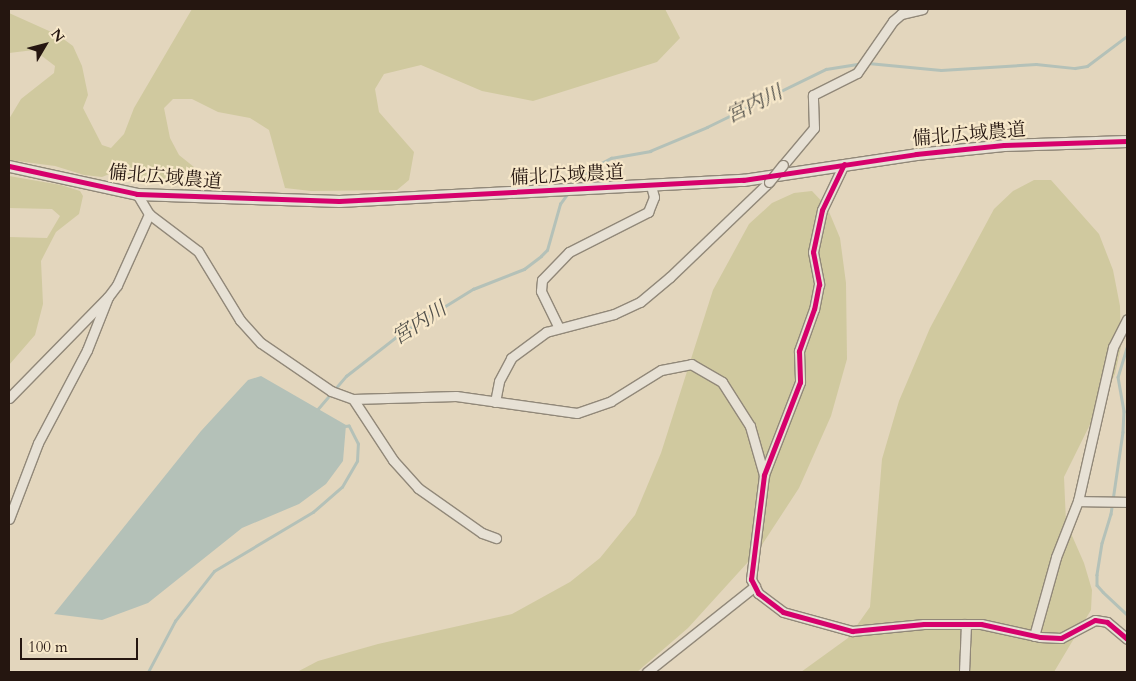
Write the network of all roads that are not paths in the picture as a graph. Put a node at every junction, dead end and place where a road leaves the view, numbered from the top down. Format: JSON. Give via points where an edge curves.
{"nodes":[{"id":1,"x":922,"y":9,"type":"edge"},
{"id":2,"x":1127,"y":141,"type":"edge"},
{"id":3,"x":844,"y":164,"type":"junction"},
{"id":4,"x":9,"y":166,"type":"edge"},
{"id":5,"x":651,"y":186,"type":"junction"},
{"id":6,"x":138,"y":194,"type":"junction"},
{"id":7,"x":149,"y":214,"type":"junction"},
{"id":8,"x":108,"y":298,"type":"junction"},
{"id":9,"x":1127,"y":318,"type":"edge"},
{"id":10,"x":558,"y":326,"type":"junction"},
{"id":11,"x":9,"y":398,"type":"edge"},
{"id":12,"x":353,"y":399,"type":"junction"},
{"id":13,"x":495,"y":402,"type":"junction"},
{"id":14,"x":764,"y":475,"type":"junction"},
{"id":15,"x":1078,"y":501,"type":"junction"},
{"id":16,"x":1127,"y":502,"type":"edge"},
{"id":17,"x":9,"y":519,"type":"edge"},
{"id":18,"x":496,"y":538,"type":"dead end"},
{"id":19,"x":755,"y":586,"type":"junction"},
{"id":20,"x":966,"y":624,"type":"junction"},
{"id":21,"x":1034,"y":636,"type":"junction"},
{"id":22,"x":1127,"y":639,"type":"edge"},
{"id":23,"x":646,"y":672,"type":"edge"},
{"id":24,"x":964,"y":672,"type":"edge"}],
"edges":[{"from":1,"to":10,"type":"street","bridge":true,"via":[[897,18],[857,73],[813,95],[814,128],[769,182],[670,277],[640,302],[614,314]]},
{"from":2,"to":3,"type":"street","name":"備北広域農道","via":[[1004,145]]},
{"from":3,"to":5,"type":"street","name":"備北広域農道","via":[[743,180]]},
{"from":3,"to":14,"type":"street","via":[[822,210],[813,252],[819,284],[799,351],[800,382]]},
{"from":4,"to":6,"type":"street","name":"備北広域農道"},
{"from":5,"to":6,"type":"street","name":"備北広域農道","via":[[340,201]]},
{"from":5,"to":10,"type":"street","via":[[654,197],[648,212],[569,252],[542,280],[541,291]]},
{"from":6,"to":7,"type":"street"},
{"from":7,"to":8,"type":"street"},
{"from":7,"to":12,"type":"street","via":[[198,252],[240,320],[261,343],[304,376]]},
{"from":8,"to":11,"type":"street"},
{"from":8,"to":17,"type":"street","via":[[87,350],[38,443]]},
{"from":9,"to":15,"type":"street","via":[[1109,362]]},
{"from":10,"to":13,"type":"street","via":[[511,358],[499,381]]},
{"from":12,"to":13,"type":"street","via":[[424,395]]},
{"from":12,"to":18,"type":"street","via":[[393,460],[418,488],[482,533]]},
{"from":13,"to":14,"type":"street","via":[[577,413],[611,402],[661,370],[691,364],[722,382],[750,426]]},
{"from":14,"to":19,"type":"street","via":[[751,579]]},
{"from":15,"to":16,"type":"street"},
{"from":15,"to":21,"type":"street","via":[[1056,556]]},
{"from":19,"to":20,"type":"street","via":[[767,603],[783,612],[852,631],[878,631],[924,624]]},
{"from":19,"to":23,"type":"street"},
{"from":20,"to":21,"type":"street","via":[[982,624]]},
{"from":20,"to":24,"type":"street"},
{"from":21,"to":22,"type":"street","via":[[1061,638],[1095,620],[1107,622]]}]}
